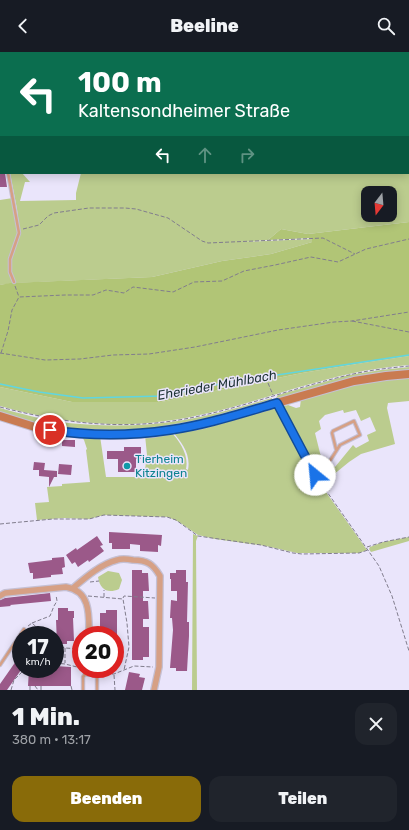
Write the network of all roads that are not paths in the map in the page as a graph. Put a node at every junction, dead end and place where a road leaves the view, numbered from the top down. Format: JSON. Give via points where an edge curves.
{"nodes":[{"id":1,"x":8,"y":174,"type":"edge"},
{"id":2,"x":14,"y":282,"type":"road end"},
{"id":3,"x":409,"y":374,"type":"edge"},
{"id":4,"x":275,"y":400,"type":"junction"},
{"id":5,"x":0,"y":416,"type":"edge"},
{"id":6,"x":336,"y":449,"type":"junction"},
{"id":7,"x":73,"y":588,"type":"junction"},
{"id":8,"x":0,"y":596,"type":"edge"},
{"id":9,"x":89,"y":626,"type":"edge"},
{"id":10,"x":12,"y":648,"type":"edge"},
{"id":11,"x":0,"y":666,"type":"edge"},
{"id":12,"x":83,"y":678,"type":"edge"},
{"id":13,"x":96,"y":678,"type":"edge"},
{"id":14,"x":82,"y":690,"type":"edge"},
{"id":15,"x":97,"y":690,"type":"edge"},
{"id":16,"x":154,"y":690,"type":"edge"}],
"edges":[{"from":1,"to":2,"type":"lane","via":[[19,230],[10,260],[10,272]]},
{"from":3,"to":4,"type":"main road","via":[[354,381]]},
{"from":4,"to":5,"type":"main road","via":[[189,427],[126,435],[60,432]]},
{"from":4,"to":6,"type":"lane","via":[[315,475],[326,467]]},
{"from":6,"to":6,"type":"lane","via":[[360,435],[354,421],[333,431]]},
{"from":7,"to":8,"type":"street","via":[[5,593]]},
{"from":7,"to":9,"type":"street","via":[[85,601],[89,611]]},
{"from":7,"to":16,"type":"street","via":[[89,575],[118,559],[141,560],[152,565],[160,576],[160,667]]},
{"from":10,"to":11,"type":"lane"},
{"from":12,"to":14,"type":"lane"},
{"from":13,"to":15,"type":"lane"}]}
